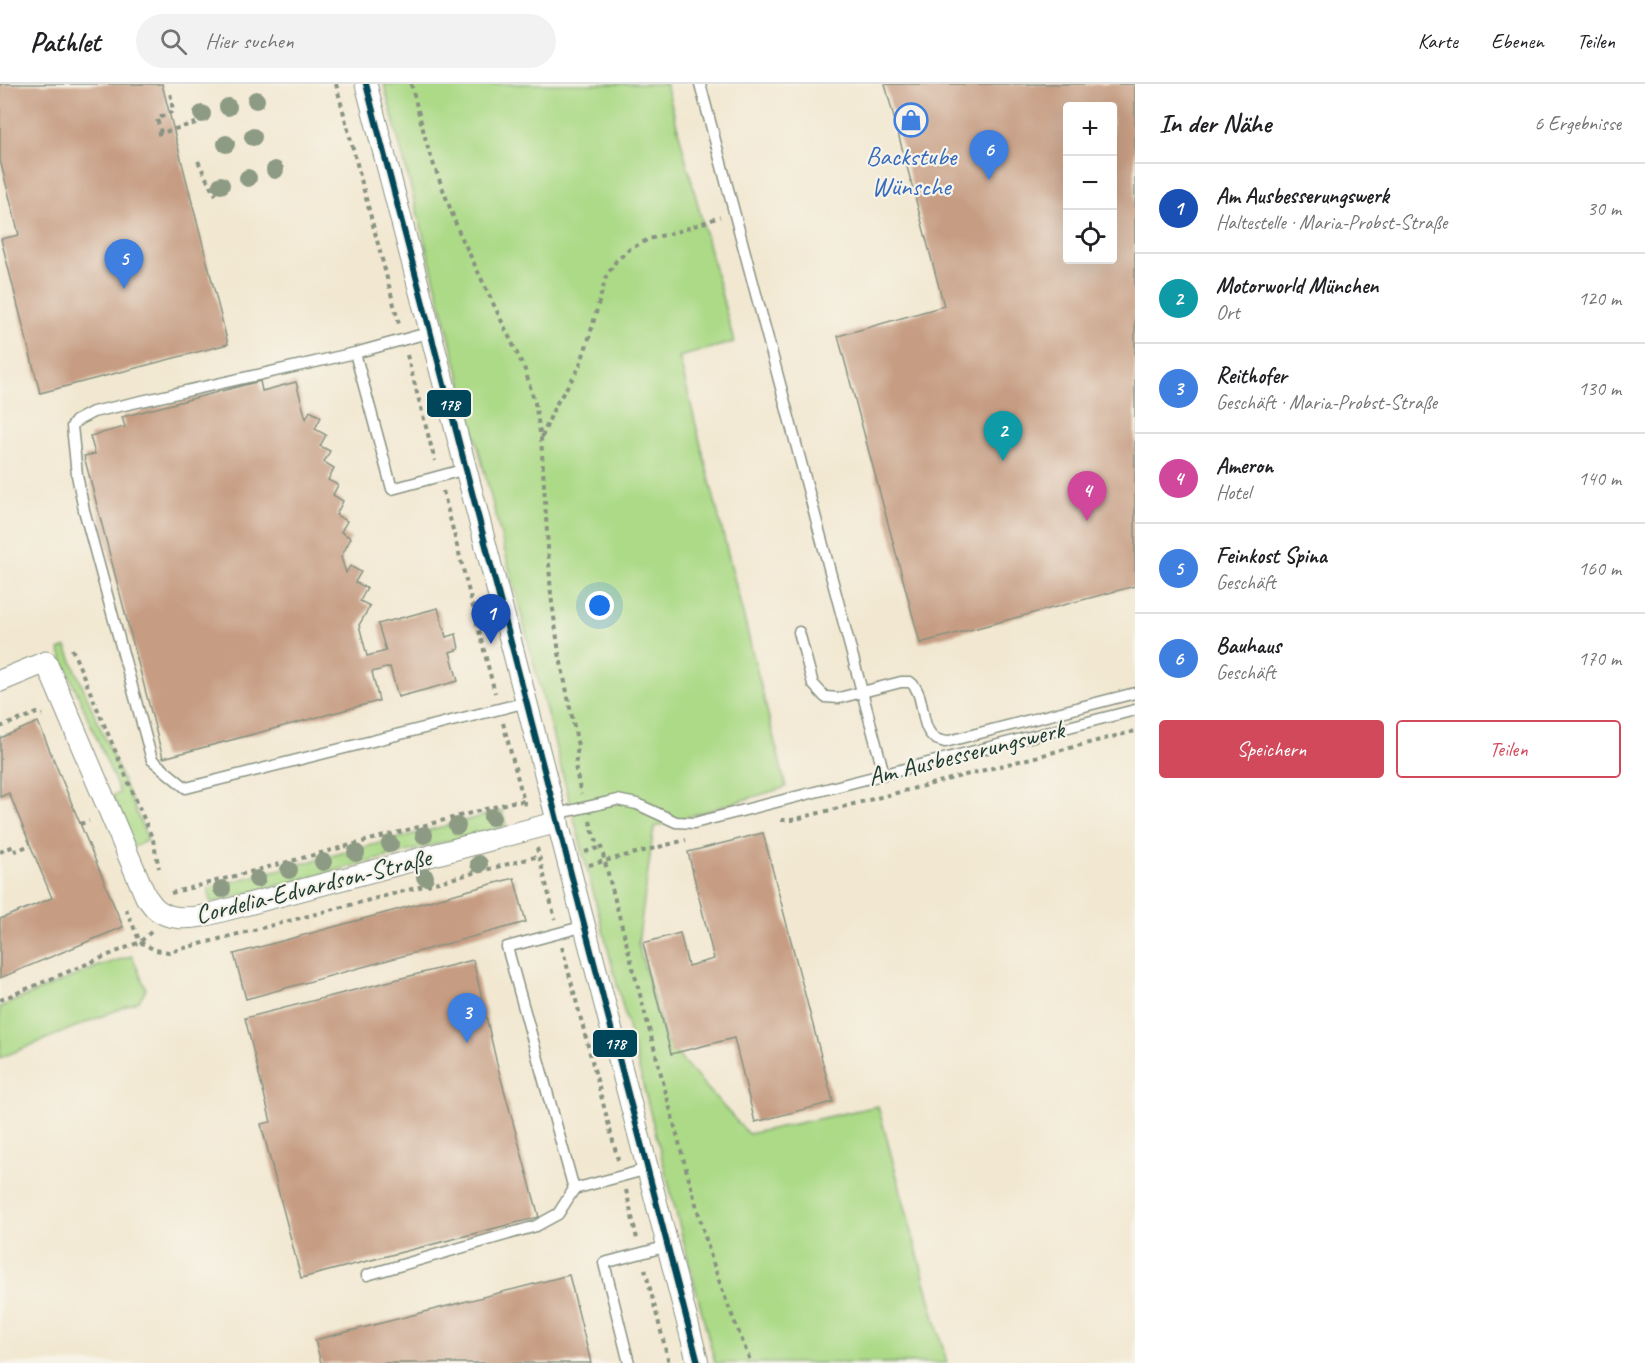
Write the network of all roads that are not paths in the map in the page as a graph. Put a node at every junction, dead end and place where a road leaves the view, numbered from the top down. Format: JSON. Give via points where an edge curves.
{"nodes":[{"id":1,"x":366,"y":84,"type":"edge"},
{"id":2,"x":700,"y":84,"type":"edge"},
{"id":3,"x":431,"y":332,"type":"junction"},
{"id":4,"x":355,"y":353,"type":"junction"},
{"id":5,"x":466,"y":469,"type":"junction"},
{"id":6,"x":799,"y":632,"type":"dead end"},
{"id":7,"x":0,"y":681,"type":"edge"},
{"id":8,"x":863,"y":692,"type":"junction"},
{"id":9,"x":1135,"y":693,"type":"edge"},
{"id":10,"x":527,"y":702,"type":"junction"},
{"id":11,"x":1135,"y":710,"type":"edge"},
{"id":12,"x":884,"y":774,"type":"junction"},
{"id":13,"x":557,"y":818,"type":"junction"},
{"id":14,"x":585,"y":926,"type":"junction"},
{"id":15,"x":648,"y":1169,"type":"junction"},
{"id":16,"x":574,"y":1188,"type":"junction"},
{"id":17,"x":668,"y":1246,"type":"junction"},
{"id":18,"x":367,"y":1275,"type":"dead end"},
{"id":19,"x":628,"y":1363,"type":"edge"},
{"id":20,"x":699,"y":1363,"type":"edge"}],
"edges":[{"from":1,"to":3,"type":"street"},
{"from":2,"to":8,"type":"lane"},
{"from":3,"to":4,"type":"lane"},
{"from":3,"to":5,"type":"street"},
{"from":4,"to":5,"type":"lane","via":[[392,489]]},
{"from":4,"to":10,"type":"lane","via":[[93,412],[72,426],[84,510],[152,760],[186,788]]},
{"from":5,"to":10,"type":"street"},
{"from":6,"to":8,"type":"lane","via":[[813,684],[825,697]]},
{"from":7,"to":13,"type":"street","name":"Cordelia-Edvardson-Straße","via":[[46,662],[146,897],[155,909],[167,915],[186,919],[203,916]]},
{"from":8,"to":9,"type":"lane","via":[[910,681],[916,686],[929,731],[945,742]]},
{"from":8,"to":12,"type":"lane"},
{"from":10,"to":13,"type":"street"},
{"from":11,"to":12,"type":"lane","name":"Am Ausbesserungswerk"},
{"from":12,"to":13,"type":"lane","name":"Am Ausbesserungswerk","via":[[694,823],[676,822],[637,804],[617,800],[585,806]]},
{"from":13,"to":14,"type":"street"},
{"from":14,"to":15,"type":"street"},
{"from":14,"to":16,"type":"lane","via":[[507,947]]},
{"from":15,"to":16,"type":"lane"},
{"from":15,"to":17,"type":"street"},
{"from":16,"to":18,"type":"lane","via":[[558,1214],[536,1226]]},
{"from":17,"to":19,"type":"lane","via":[[604,1263]]},
{"from":17,"to":20,"type":"street"}]}
